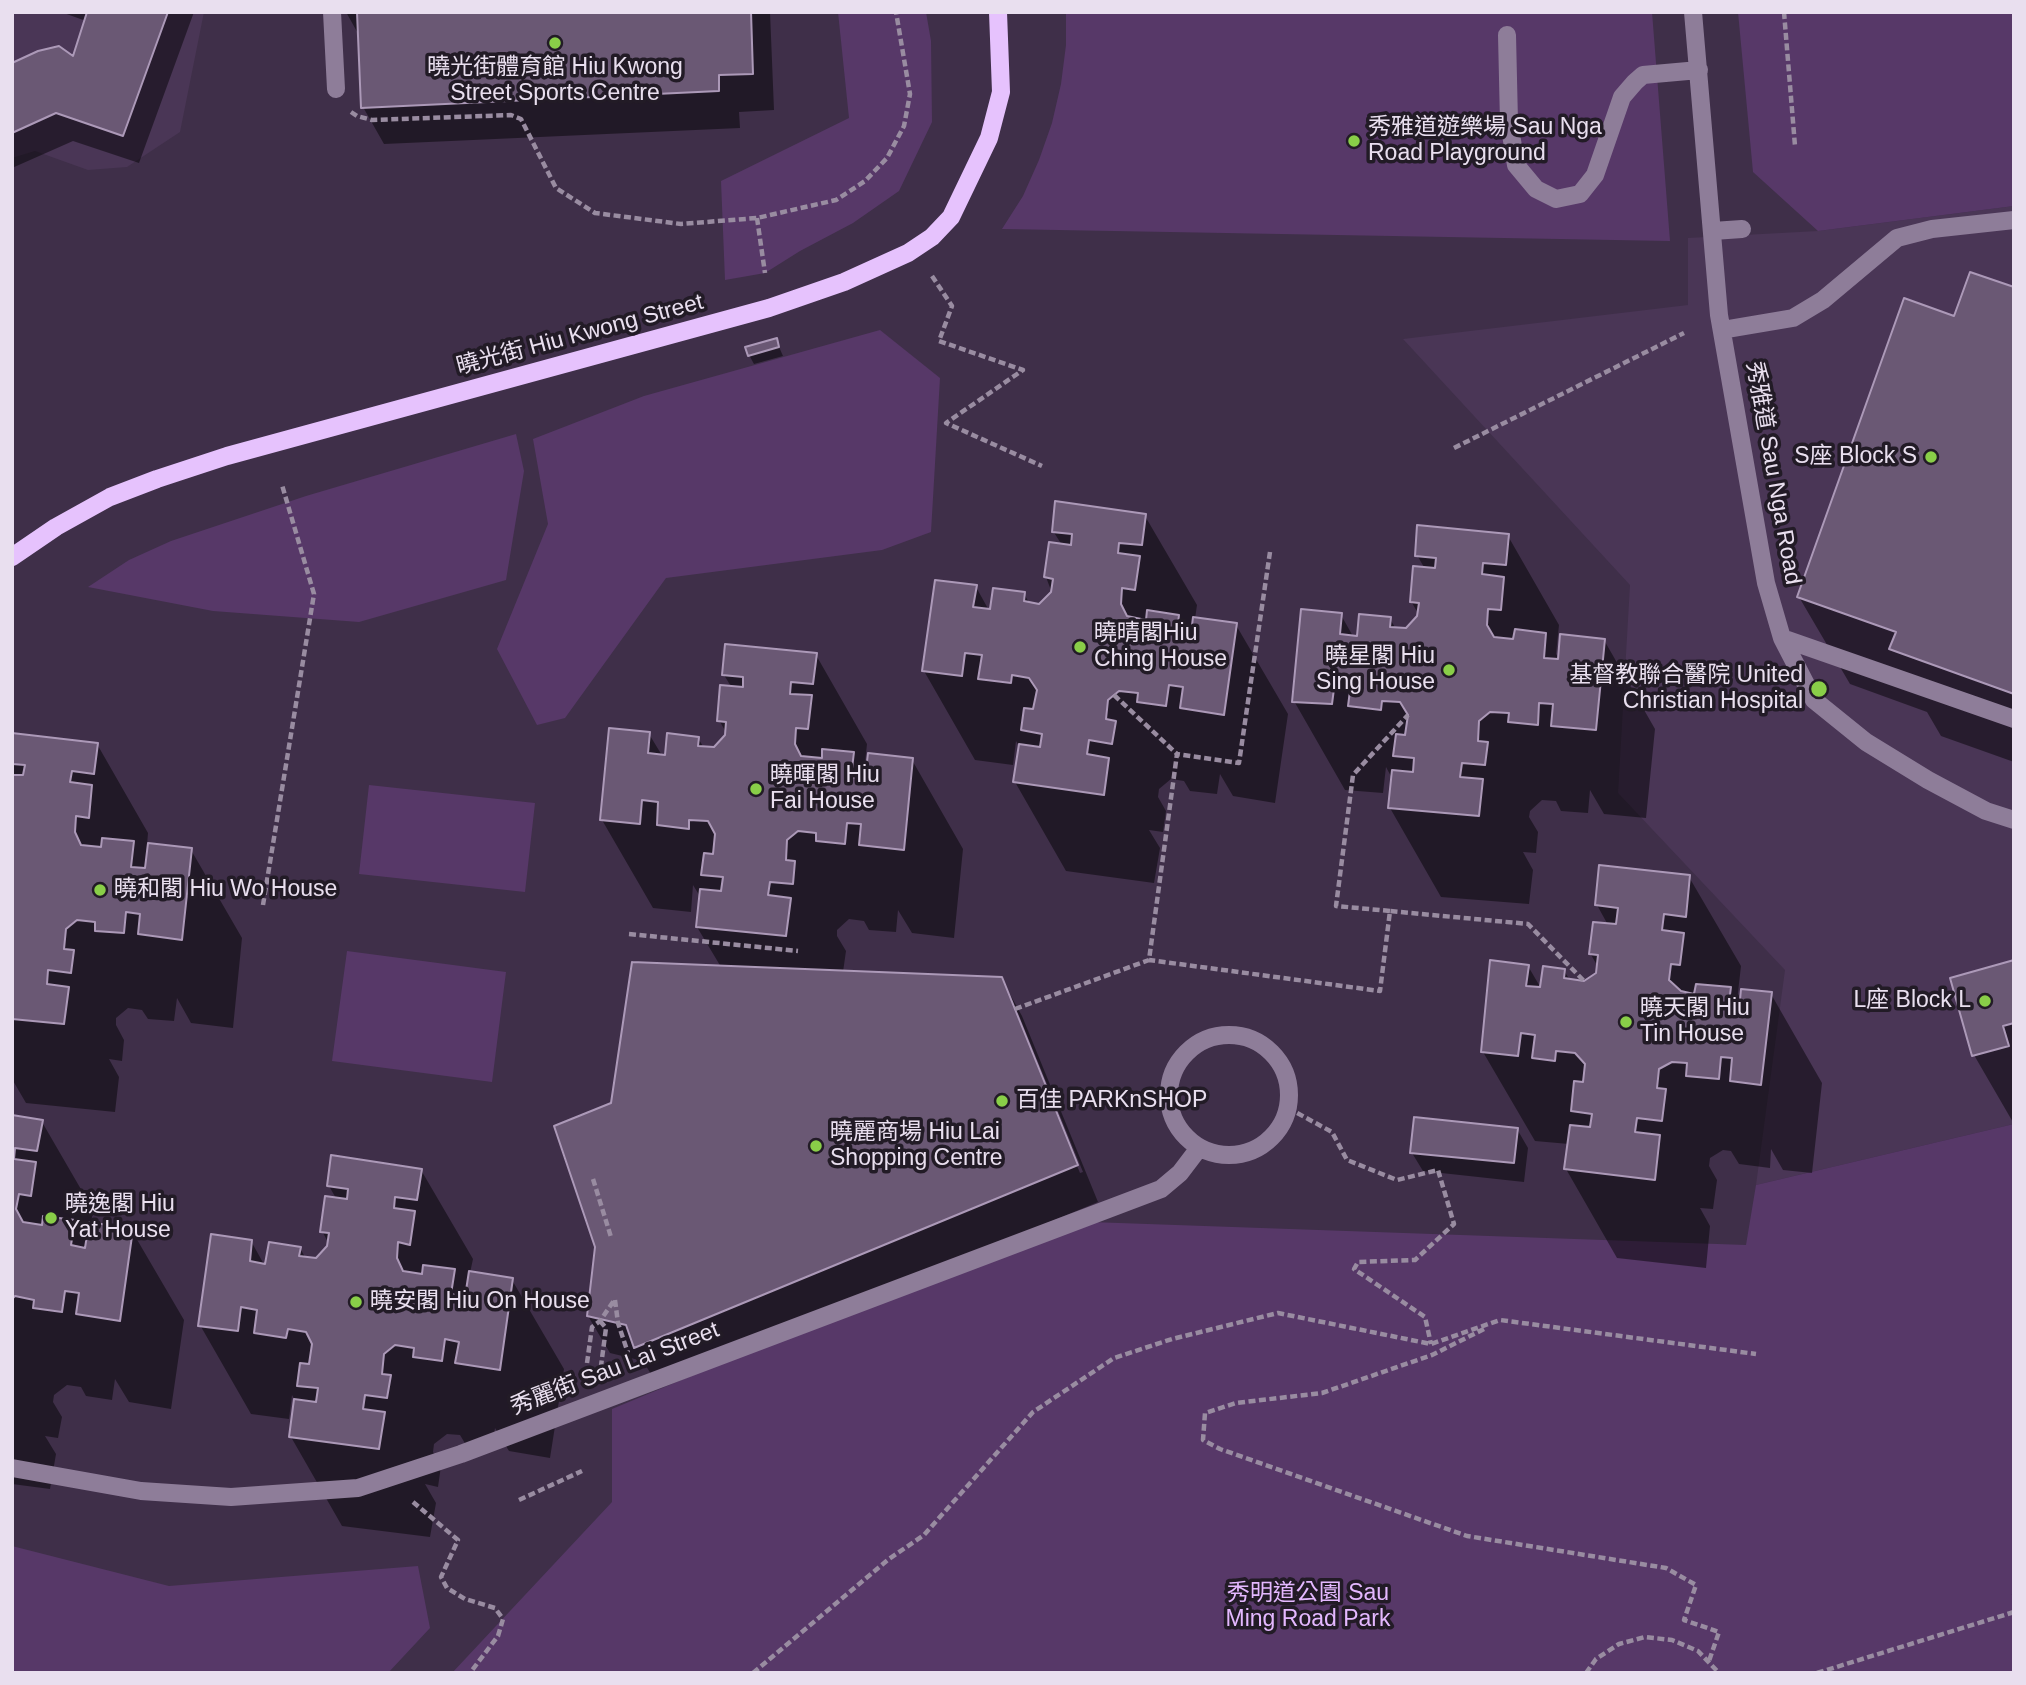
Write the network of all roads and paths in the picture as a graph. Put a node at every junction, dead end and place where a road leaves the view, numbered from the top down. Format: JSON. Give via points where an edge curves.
{"nodes":[{"id":1,"x":331,"y":12,"type":"edge"},
{"id":2,"x":897,"y":12,"type":"edge"},
{"id":3,"x":998,"y":12,"type":"edge"},
{"id":4,"x":1693,"y":12,"type":"edge"},
{"id":5,"x":1784,"y":12,"type":"edge"},
{"id":6,"x":1507,"y":35,"type":"dead end"},
{"id":7,"x":1699,"y":70,"type":"junction"},
{"id":8,"x":336,"y":89,"type":"joint"},
{"id":9,"x":1795,"y":146,"type":"dead end"},
{"id":10,"x":757,"y":218,"type":"junction"},
{"id":11,"x":2014,"y":220,"type":"edge"},
{"id":12,"x":1742,"y":229,"type":"dead end"},
{"id":13,"x":1713,"y":231,"type":"junction"},
{"id":14,"x":765,"y":273,"type":"dead end"},
{"id":15,"x":932,"y":276,"type":"dead end"},
{"id":16,"x":1722,"y":330,"type":"junction"},
{"id":17,"x":1684,"y":333,"type":"dead end"},
{"id":18,"x":1454,"y":448,"type":"dead end"},
{"id":19,"x":1041,"y":466,"type":"dead end"},
{"id":20,"x":282,"y":485,"type":"dead end"},
{"id":21,"x":1270,"y":552,"type":"dead end"},
{"id":22,"x":12,"y":557,"type":"edge"},
{"id":23,"x":1782,"y":638,"type":"junction"},
{"id":24,"x":1114,"y":695,"type":"dead end"},
{"id":25,"x":1408,"y":715,"type":"dead end"},
{"id":26,"x":2014,"y":719,"type":"edge"},
{"id":27,"x":1178,"y":754,"type":"junction"},
{"id":28,"x":2014,"y":820,"type":"edge"},
{"id":29,"x":263,"y":905,"type":"dead end"},
{"id":30,"x":1390,"y":911,"type":"junction"},
{"id":31,"x":629,"y":934,"type":"dead end"},
{"id":32,"x":798,"y":951,"type":"dead end"},
{"id":33,"x":1149,"y":960,"type":"junction"},
{"id":34,"x":1584,"y":981,"type":"dead end"},
{"id":35,"x":1015,"y":1009,"type":"dead end"},
{"id":36,"x":1288,"y":1108,"type":"junction"},
{"id":37,"x":1199,"y":1148,"type":"junction"},
{"id":38,"x":593,"y":1179,"type":"dead end"},
{"id":39,"x":611,"y":1237,"type":"dead end"},
{"id":40,"x":1500,"y":1320,"type":"junction"},
{"id":41,"x":600,"y":1321,"type":"junction"},
{"id":42,"x":1431,"y":1344,"type":"junction"},
{"id":43,"x":628,"y":1353,"type":"dead end"},
{"id":44,"x":1756,"y":1354,"type":"dead end"},
{"id":45,"x":587,"y":1363,"type":"dead end"},
{"id":46,"x":601,"y":1366,"type":"dead end"},
{"id":47,"x":12,"y":1468,"type":"edge"},
{"id":48,"x":582,"y":1471,"type":"dead end"},
{"id":49,"x":386,"y":1478,"type":"junction"},
{"id":50,"x":519,"y":1500,"type":"dead end"},
{"id":51,"x":2014,"y":1612,"type":"edge"},
{"id":52,"x":1709,"y":1661,"type":"junction"},
{"id":53,"x":470,"y":1673,"type":"edge"},
{"id":54,"x":753,"y":1673,"type":"edge"},
{"id":55,"x":1586,"y":1673,"type":"edge"},
{"id":56,"x":1719,"y":1673,"type":"edge"},
{"id":57,"x":1817,"y":1673,"type":"edge"}],
"edges":[{"from":1,"to":8,"type":"street"},
{"from":2,"to":10,"type":"path","via":[[910,94],[904,126],[887,158],[836,200]]},
{"from":3,"to":22,"type":"main road","name":"曉光街 Hiu Kwong Street","via":[[1001,92],[989,138],[951,217],[908,253],[769,309],[157,479],[110,497]]},
{"from":4,"to":7,"type":"street","name":"秀雅道 Sau Nga Road"},
{"from":5,"to":9,"type":"path"},
{"from":6,"to":7,"type":"street","via":[[1509,122],[1516,165],[1536,189],[1556,199],[1580,194],[1595,175],[1622,97],[1635,82],[1643,75]]},
{"from":7,"to":13,"type":"street","name":"秀雅道 Sau Nga Road"},
{"from":8,"to":10,"type":"path","via":[[344,106],[357,117],[372,120],[499,114],[521,119],[556,188],[595,213],[681,224]]},
{"from":10,"to":14,"type":"path"},
{"from":11,"to":16,"type":"street","via":[[1932,229],[1897,238],[1823,300],[1793,318]]},
{"from":12,"to":13,"type":"street"},
{"from":13,"to":16,"type":"street","name":"秀雅道 Sau Nga Road"},
{"from":15,"to":19,"type":"path","via":[[952,306],[939,341],[1023,370],[946,423]]},
{"from":16,"to":23,"type":"street","name":"秀雅道 Sau Nga Road","via":[[1766,583]]},
{"from":17,"to":18,"type":"path"},
{"from":20,"to":29,"type":"path","via":[[314,594]]},
{"from":21,"to":27,"type":"path","via":[[1239,764]]},
{"from":23,"to":26,"type":"street"},
{"from":23,"to":28,"type":"street","name":"秀雅道 Sau Nga Road","via":[[1814,700],[1866,741],[1986,811]]},
{"from":24,"to":27,"type":"path"},
{"from":25,"to":30,"type":"path","via":[[1353,775],[1336,906]]},
{"from":27,"to":33,"type":"path"},
{"from":30,"to":33,"type":"path","via":[[1380,991]]},
{"from":30,"to":34,"type":"path","via":[[1528,924]]},
{"from":31,"to":32,"type":"path"},
{"from":33,"to":35,"type":"path"},
{"from":36,"to":37,"type":"street","via":[[1282,1126],[1254,1150],[1235,1155]]},
{"from":36,"to":37,"type":"street","via":[[1290,1089],[1273,1052],[1255,1039],[1214,1035],[1195,1044],[1180,1059],[1171,1078],[1169,1100],[1174,1120]]},
{"from":36,"to":42,"type":"path","via":[[1332,1132],[1347,1160],[1397,1180],[1438,1170],[1454,1224],[1415,1260],[1358,1262],[1354,1269],[1425,1317]]},
{"from":37,"to":49,"type":"street","name":"秀麗街 Sau Lai Street","via":[[1161,1189],[461,1454]]},
{"from":38,"to":39,"type":"path"},
{"from":40,"to":42,"type":"path"},
{"from":40,"to":44,"type":"path"},
{"from":40,"to":52,"type":"path","via":[[1432,1355],[1322,1394],[1236,1403],[1205,1413],[1203,1440],[1467,1536],[1666,1568],[1696,1585],[1684,1620],[1719,1632]]},
{"from":41,"to":43,"type":"path","via":[[615,1299]]},
{"from":41,"to":45,"type":"path","via":[[592,1327]]},
{"from":41,"to":46,"type":"path","via":[[606,1328]]},
{"from":42,"to":54,"type":"path","via":[[1278,1313],[1114,1358],[1033,1412],[924,1535]]},
{"from":47,"to":49,"type":"street","name":"秀麗街 Sau Lai Street","via":[[141,1491],[231,1497],[358,1488]]},
{"from":48,"to":50,"type":"path"},
{"from":49,"to":53,"type":"path","via":[[458,1540],[441,1577],[447,1588],[495,1608],[503,1619],[498,1636]]},
{"from":51,"to":57,"type":"path"},
{"from":52,"to":55,"type":"path","via":[[1672,1640],[1645,1637],[1619,1644]]},
{"from":52,"to":56,"type":"path"}]}
